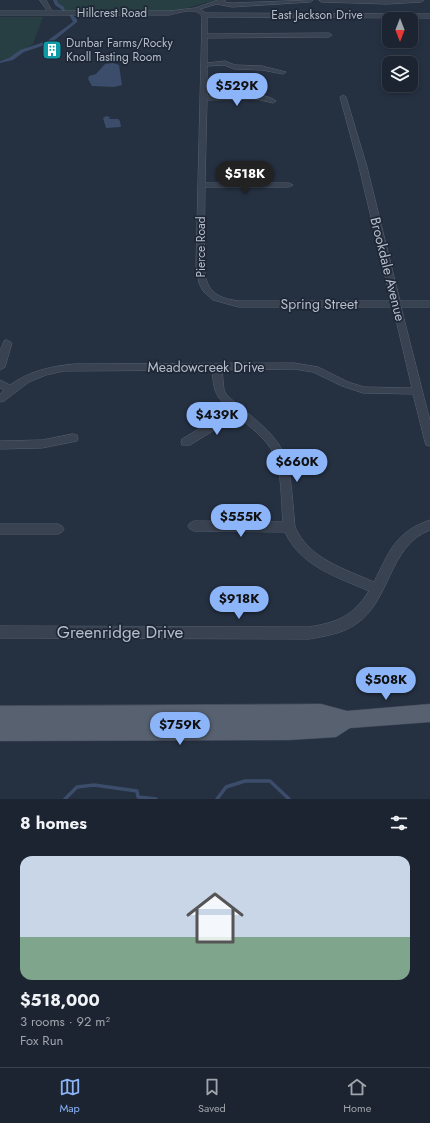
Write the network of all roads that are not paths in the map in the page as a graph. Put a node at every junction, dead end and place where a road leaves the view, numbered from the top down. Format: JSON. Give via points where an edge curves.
{"nodes":[{"id":1,"x":43,"y":0,"type":"edge"},
{"id":2,"x":223,"y":0,"type":"edge"},
{"id":3,"x":310,"y":0,"type":"edge"},
{"id":4,"x":322,"y":0,"type":"edge"},
{"id":5,"x":420,"y":0,"type":"edge"},
{"id":6,"x":217,"y":2,"type":"junction"},
{"id":7,"x":196,"y":9,"type":"junction"},
{"id":8,"x":0,"y":13,"type":"edge"},
{"id":9,"x":50,"y":13,"type":"junction"},
{"id":10,"x":204,"y":15,"type":"junction"},
{"id":11,"x":430,"y":16,"type":"edge"},
{"id":12,"x":205,"y":35,"type":"junction"},
{"id":13,"x":328,"y":35,"type":"dead end"},
{"id":14,"x":204,"y":65,"type":"junction"},
{"id":15,"x":283,"y":72,"type":"dead end"},
{"id":16,"x":343,"y":97,"type":"dead end"},
{"id":17,"x":204,"y":98,"type":"junction"},
{"id":18,"x":273,"y":101,"type":"dead end"},
{"id":19,"x":202,"y":185,"type":"junction"},
{"id":20,"x":289,"y":185,"type":"dead end"},
{"id":21,"x":211,"y":294,"type":"joint"},
{"id":22,"x":396,"y":304,"type":"junction"},
{"id":23,"x":430,"y":304,"type":"edge"},
{"id":24,"x":7,"y":343,"type":"dead end"},
{"id":25,"x":0,"y":367,"type":"edge"},
{"id":26,"x":217,"y":367,"type":"junction"},
{"id":27,"x":0,"y":383,"type":"edge"},
{"id":28,"x":10,"y":390,"type":"junction"},
{"id":29,"x":417,"y":391,"type":"junction"},
{"id":30,"x":0,"y":400,"type":"edge"},
{"id":31,"x":237,"y":411,"type":"junction"},
{"id":32,"x":73,"y":438,"type":"dead end"},
{"id":33,"x":186,"y":442,"type":"dead end"},
{"id":34,"x":430,"y":442,"type":"edge"},
{"id":35,"x":0,"y":444,"type":"edge"},
{"id":36,"x":194,"y":526,"type":"dead end"},
{"id":37,"x":430,"y":526,"type":"edge"},
{"id":38,"x":289,"y":527,"type":"junction"},
{"id":39,"x":58,"y":529,"type":"dead end"},
{"id":40,"x":0,"y":530,"type":"edge"},
{"id":41,"x":376,"y":589,"type":"junction"},
{"id":42,"x":0,"y":632,"type":"edge"},
{"id":43,"x":430,"y":713,"type":"edge"},
{"id":44,"x":0,"y":715,"type":"edge"},
{"id":45,"x":347,"y":720,"type":"junction"},
{"id":46,"x":0,"y":732,"type":"edge"}],
"edges":[{"from":1,"to":9,"type":"street"},
{"from":2,"to":6,"type":"street","name":"Hillcrest Road"},
{"from":3,"to":6,"type":"street","via":[[236,5]]},
{"from":4,"to":5,"type":"street"},
{"from":6,"to":7,"type":"street","name":"Hillcrest Road"},
{"from":7,"to":9,"type":"street","name":"Hillcrest Road","via":[[168,13]]},
{"from":7,"to":10,"type":"street"},
{"from":8,"to":9,"type":"street","name":"Hillcrest Road"},
{"from":10,"to":11,"type":"street","name":"East Jackson Drive"},
{"from":10,"to":12,"type":"street","name":"Pierce Road"},
{"from":12,"to":13,"type":"street"},
{"from":12,"to":14,"type":"street","name":"Pierce Road"},
{"from":14,"to":15,"type":"street","via":[[225,63],[234,67]]},
{"from":14,"to":17,"type":"street","name":"Pierce Road"},
{"from":16,"to":22,"type":"street","name":"Brookdale Avenue","via":[[363,167]]},
{"from":17,"to":18,"type":"street","via":[[261,97]]},
{"from":17,"to":19,"type":"street","name":"Pierce Road"},
{"from":19,"to":20,"type":"street"},
{"from":19,"to":21,"type":"street","name":"Pierce Road","via":[[200,279]]},
{"from":21,"to":22,"type":"street","name":"Spring Street","via":[[239,304]]},
{"from":22,"to":23,"type":"street","name":"Spring Street"},
{"from":22,"to":29,"type":"street","name":"Brookdale Avenue"},
{"from":24,"to":25,"type":"street"},
{"from":26,"to":28,"type":"street","name":"Meadowcreek Drive","via":[[59,368],[33,375]]},
{"from":26,"to":29,"type":"street","name":"Meadowcreek Drive","via":[[299,366],[315,369],[344,384],[363,390]]},
{"from":26,"to":31,"type":"street","via":[[219,390]]},
{"from":27,"to":28,"type":"street"},
{"from":28,"to":30,"type":"street","name":"Meadowcreek Drive"},
{"from":29,"to":34,"type":"street","name":"Brookdale Avenue"},
{"from":31,"to":33,"type":"street"},
{"from":31,"to":38,"type":"street","via":[[276,446],[281,455]]},
{"from":32,"to":35,"type":"street","via":[[42,444]]},
{"from":36,"to":38,"type":"street"},
{"from":37,"to":41,"type":"street","name":"Greenridge Drive","via":[[414,531],[406,538]]},
{"from":38,"to":41,"type":"street","via":[[291,535],[309,556]]},
{"from":39,"to":40,"type":"street"},
{"from":41,"to":42,"type":"street","name":"Greenridge Drive","via":[[368,605],[358,616],[343,625],[309,633]]},
{"from":43,"to":45,"type":"main road"},
{"from":44,"to":45,"type":"main road","via":[[321,713],[333,714]]},
{"from":45,"to":46,"type":"main road","via":[[336,728],[296,731]]}]}
